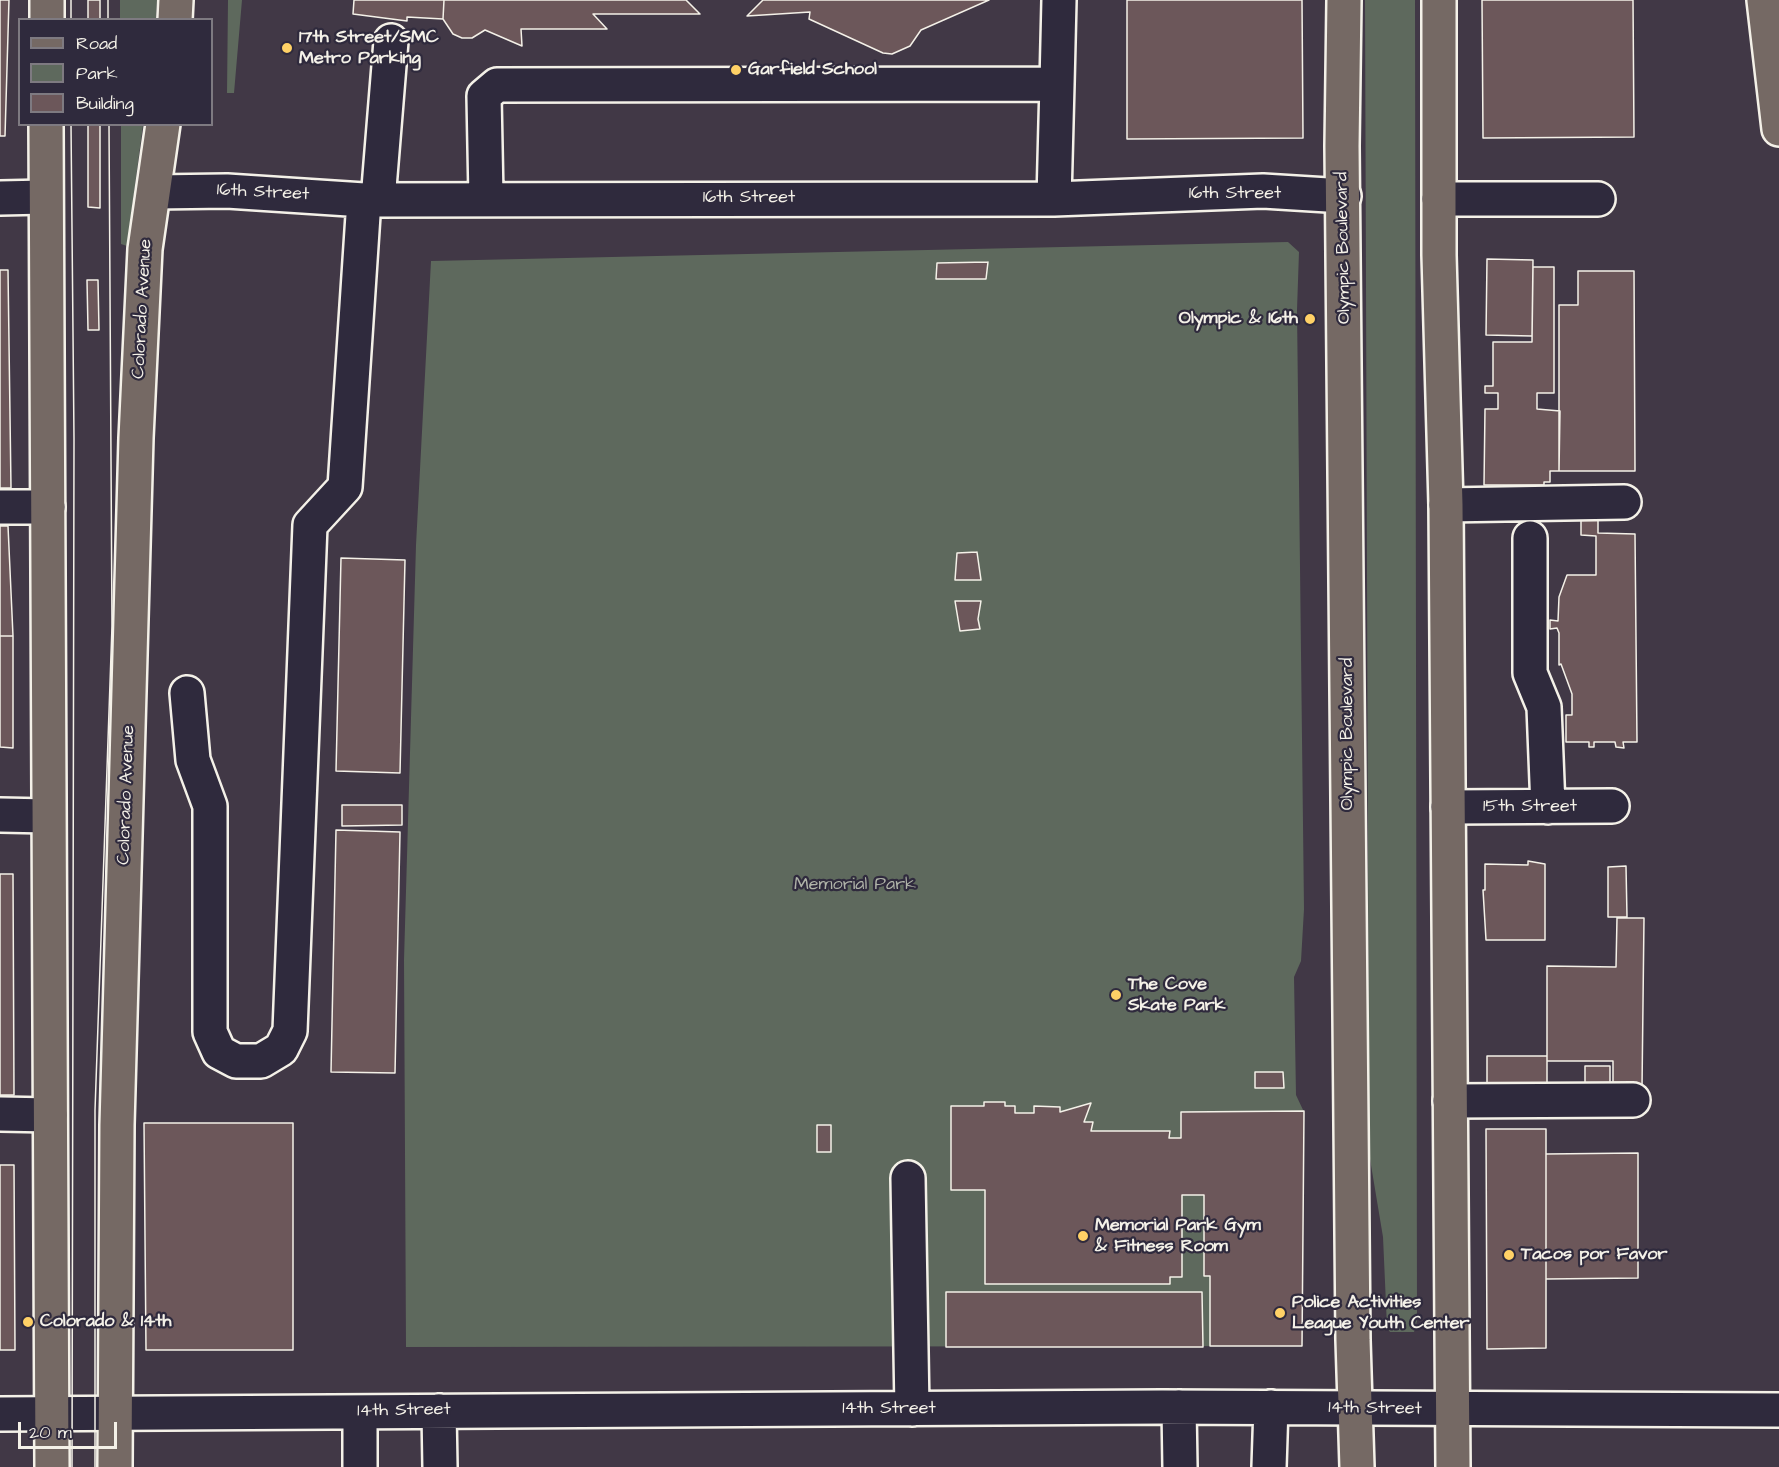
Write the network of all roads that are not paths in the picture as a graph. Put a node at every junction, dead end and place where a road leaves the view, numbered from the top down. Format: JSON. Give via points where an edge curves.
{"nodes":[{"id":1,"x":47,"y":0,"type":"edge"},
{"id":2,"x":176,"y":0,"type":"edge"},
{"id":3,"x":1059,"y":0,"type":"edge"},
{"id":4,"x":1344,"y":0,"type":"edge"},
{"id":5,"x":1439,"y":0,"type":"edge"},
{"id":6,"x":1764,"y":0,"type":"edge"},
{"id":7,"x":47,"y":18,"type":"edge"},
{"id":8,"x":175,"y":18,"type":"edge"},
{"id":9,"x":391,"y":41,"type":"dead end"},
{"id":10,"x":1057,"y":84,"type":"junction"},
{"id":11,"x":46,"y":126,"type":"edge"},
{"id":12,"x":163,"y":126,"type":"edge"},
{"id":13,"x":1779,"y":129,"type":"edge"},
{"id":14,"x":154,"y":192,"type":"junction"},
{"id":15,"x":1344,"y":196,"type":"junction"},
{"id":16,"x":45,"y":197,"type":"junction"},
{"id":17,"x":0,"y":198,"type":"edge"},
{"id":18,"x":486,"y":198,"type":"junction"},
{"id":19,"x":1054,"y":199,"type":"junction"},
{"id":20,"x":1439,"y":199,"type":"junction"},
{"id":21,"x":1598,"y":199,"type":"dead end"},
{"id":22,"x":371,"y":200,"type":"junction"},
{"id":23,"x":1624,"y":502,"type":"dead end"},
{"id":24,"x":1446,"y":505,"type":"junction"},
{"id":25,"x":0,"y":507,"type":"edge"},
{"id":26,"x":48,"y":507,"type":"junction"},
{"id":27,"x":1530,"y":538,"type":"dead end"},
{"id":28,"x":186,"y":693,"type":"dead end"},
{"id":29,"x":1612,"y":806,"type":"dead end"},
{"id":30,"x":1448,"y":807,"type":"junction"},
{"id":31,"x":1548,"y":807,"type":"junction"},
{"id":32,"x":0,"y":815,"type":"edge"},
{"id":33,"x":48,"y":816,"type":"junction"},
{"id":34,"x":1633,"y":1100,"type":"dead end"},
{"id":35,"x":1450,"y":1101,"type":"junction"},
{"id":36,"x":0,"y":1114,"type":"edge"},
{"id":37,"x":50,"y":1115,"type":"junction"},
{"id":38,"x":908,"y":1178,"type":"dead end"},
{"id":39,"x":1179,"y":1407,"type":"junction"},
{"id":40,"x":1271,"y":1407,"type":"junction"},
{"id":41,"x":912,"y":1408,"type":"junction"},
{"id":42,"x":1356,"y":1408,"type":"junction"},
{"id":43,"x":1453,"y":1410,"type":"junction"},
{"id":44,"x":1779,"y":1410,"type":"edge"},
{"id":45,"x":439,"y":1411,"type":"junction"},
{"id":46,"x":114,"y":1412,"type":"junction"},
{"id":47,"x":360,"y":1412,"type":"junction"},
{"id":48,"x":53,"y":1413,"type":"junction"},
{"id":49,"x":0,"y":1414,"type":"edge"},
{"id":50,"x":52,"y":1467,"type":"edge"},
{"id":51,"x":116,"y":1467,"type":"edge"},
{"id":52,"x":360,"y":1467,"type":"edge"},
{"id":53,"x":440,"y":1467,"type":"edge"},
{"id":54,"x":1180,"y":1467,"type":"edge"},
{"id":55,"x":1269,"y":1467,"type":"edge"},
{"id":56,"x":1357,"y":1467,"type":"edge"},
{"id":57,"x":1453,"y":1467,"type":"edge"}],
"edges":[{"from":1,"to":7,"type":"main road"},
{"from":2,"to":8,"type":"main road"},
{"from":3,"to":10,"type":"street"},
{"from":4,"to":15,"type":"main road","name":"Olympic Boulevard"},
{"from":5,"to":20,"type":"main road"},
{"from":6,"to":13,"type":"main road"},
{"from":9,"to":22,"type":"street"},
{"from":10,"to":18,"type":"street","via":[[497,86],[484,96]]},
{"from":10,"to":19,"type":"street"},
{"from":11,"to":16,"type":"main road"},
{"from":12,"to":14,"type":"main road","name":"Colorado Avenue"},
{"from":14,"to":22,"type":"street","name":"16th Street","via":[[227,190]]},
{"from":14,"to":46,"type":"main road","name":"Colorado Avenue","via":[[145,249],[136,438],[117,1125]]},
{"from":15,"to":19,"type":"street","name":"16th Street","via":[[1263,191]]},
{"from":15,"to":42,"type":"main road","name":"Olympic Boulevard"},
{"from":16,"to":17,"type":"street"},
{"from":16,"to":26,"type":"main road"},
{"from":18,"to":19,"type":"street","name":"16th Street"},
{"from":18,"to":22,"type":"street","name":"16th Street"},
{"from":20,"to":21,"type":"street"},
{"from":20,"to":24,"type":"main road"},
{"from":22,"to":28,"type":"street","via":[[345,487],[310,525],[290,1031],[281,1049],[261,1061],[236,1061],[219,1052],[210,1032],[210,806],[193,760]]},
{"from":23,"to":24,"type":"street"},
{"from":24,"to":30,"type":"main road"},
{"from":25,"to":26,"type":"street"},
{"from":26,"to":33,"type":"main road"},
{"from":27,"to":31,"type":"street","via":[[1530,673],[1544,706]]},
{"from":29,"to":31,"type":"street","name":"15th Street"},
{"from":30,"to":31,"type":"street","name":"15th Street"},
{"from":30,"to":35,"type":"main road"},
{"from":32,"to":33,"type":"street"},
{"from":33,"to":37,"type":"main road"},
{"from":34,"to":35,"type":"street"},
{"from":35,"to":43,"type":"main road"},
{"from":36,"to":37,"type":"street"},
{"from":37,"to":48,"type":"main road"},
{"from":38,"to":41,"type":"street"},
{"from":39,"to":40,"type":"street","name":"14th Street"},
{"from":39,"to":41,"type":"street","name":"14th Street"},
{"from":39,"to":54,"type":"street"},
{"from":40,"to":42,"type":"street","name":"14th Street"},
{"from":40,"to":55,"type":"street"},
{"from":41,"to":45,"type":"street","name":"14th Street"},
{"from":42,"to":43,"type":"street","name":"14th Street"},
{"from":42,"to":56,"type":"main road","name":"Olympic Boulevard"},
{"from":43,"to":44,"type":"street","name":"14th Street"},
{"from":43,"to":57,"type":"main road"},
{"from":45,"to":47,"type":"street","name":"14th Street"},
{"from":45,"to":53,"type":"street"},
{"from":46,"to":47,"type":"street","name":"14th Street"},
{"from":46,"to":48,"type":"street","name":"14th Street"},
{"from":46,"to":51,"type":"main road","name":"Colorado Avenue"},
{"from":47,"to":52,"type":"street"},
{"from":48,"to":49,"type":"street","name":"14th Street"},
{"from":48,"to":50,"type":"main road"}]}
